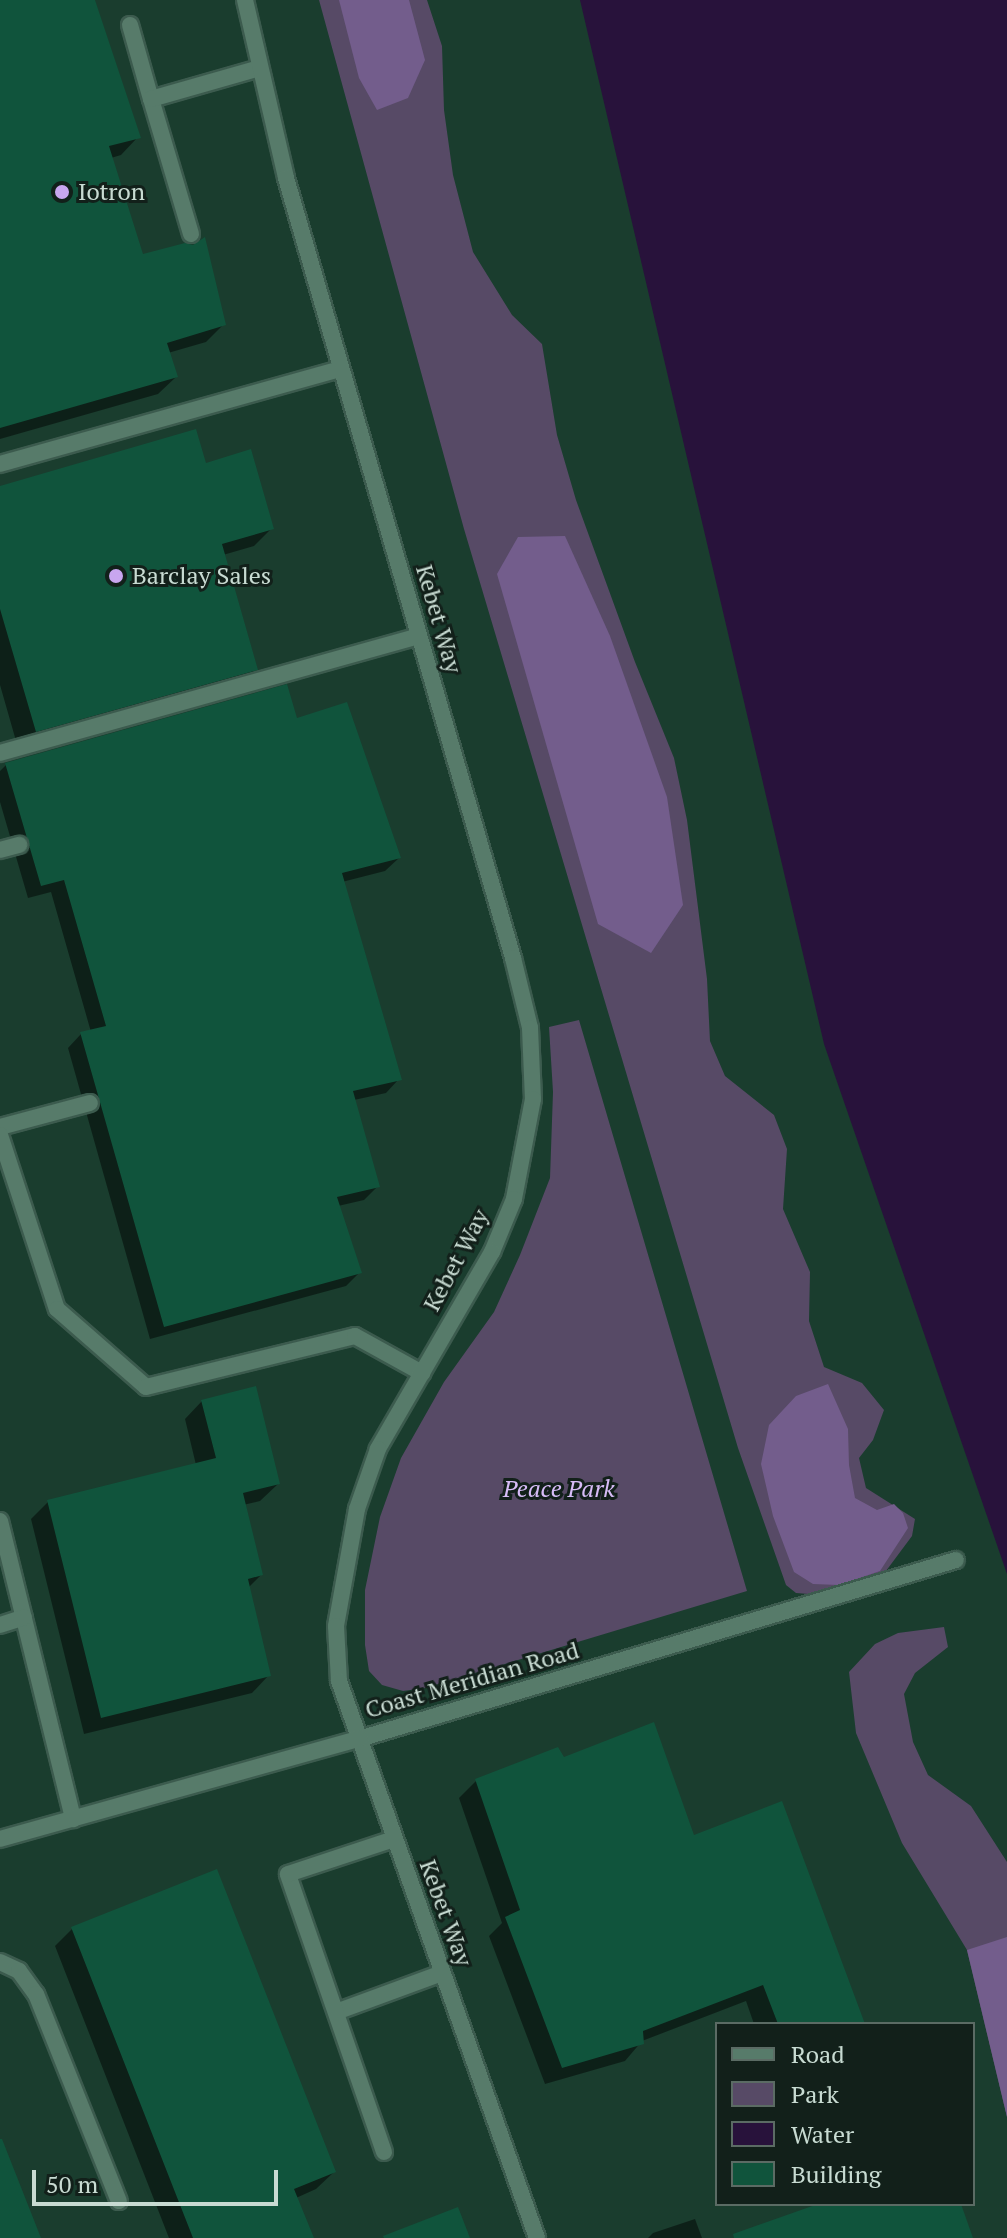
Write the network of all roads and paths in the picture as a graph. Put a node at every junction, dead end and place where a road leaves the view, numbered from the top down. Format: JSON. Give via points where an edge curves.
{"nodes":[{"id":1,"x":245,"y":0,"type":"edge"},
{"id":2,"x":130,"y":25,"type":"dead end"},
{"id":3,"x":260,"y":68,"type":"junction"},
{"id":4,"x":151,"y":99,"type":"junction"},
{"id":5,"x":191,"y":234,"type":"dead end"},
{"id":6,"x":341,"y":369,"type":"junction"},
{"id":7,"x":0,"y":464,"type":"edge"},
{"id":8,"x":419,"y":636,"type":"junction"},
{"id":9,"x":0,"y":753,"type":"edge"},
{"id":10,"x":19,"y":845,"type":"dead end"},
{"id":11,"x":0,"y":850,"type":"edge"},
{"id":12,"x":90,"y":1103,"type":"dead end"},
{"id":13,"x":0,"y":1127,"type":"edge"},
{"id":14,"x":0,"y":1135,"type":"edge"},
{"id":15,"x":422,"y":1373,"type":"junction"},
{"id":16,"x":0,"y":1521,"type":"edge"},
{"id":17,"x":956,"y":1560,"type":"dead end"},
{"id":18,"x":24,"y":1617,"type":"junction"},
{"id":19,"x":0,"y":1625,"type":"edge"},
{"id":20,"x":359,"y":1739,"type":"junction"},
{"id":21,"x":73,"y":1819,"type":"junction"},
{"id":22,"x":0,"y":1839,"type":"edge"},
{"id":23,"x":394,"y":1839,"type":"junction"},
{"id":24,"x":0,"y":1962,"type":"edge"},
{"id":25,"x":442,"y":1973,"type":"junction"},
{"id":26,"x":336,"y":2012,"type":"junction"},
{"id":27,"x":384,"y":2152,"type":"dead end"},
{"id":28,"x":119,"y":2201,"type":"dead end"},
{"id":29,"x":537,"y":2238,"type":"edge"}],
"edges":[{"from":1,"to":3,"type":"street","name":"Kebet Way"},
{"from":2,"to":4,"type":"street"},
{"from":3,"to":4,"type":"street"},
{"from":3,"to":6,"type":"street","name":"Kebet Way"},
{"from":4,"to":5,"type":"street"},
{"from":6,"to":7,"type":"street"},
{"from":6,"to":8,"type":"street","name":"Kebet Way"},
{"from":8,"to":9,"type":"street"},
{"from":8,"to":15,"type":"street","name":"Kebet Way","via":[[513,958],[530,1028],[533,1099],[507,1216]]},
{"from":10,"to":11,"type":"street"},
{"from":12,"to":13,"type":"street"},
{"from":14,"to":15,"type":"street","via":[[57,1309],[146,1387],[355,1336]]},
{"from":15,"to":20,"type":"street","name":"Kebet Way","via":[[378,1449],[345,1560],[336,1626],[339,1681]]},
{"from":16,"to":18,"type":"street"},
{"from":17,"to":20,"type":"street","name":"Coast Meridian Road"},
{"from":18,"to":19,"type":"street"},
{"from":18,"to":21,"type":"street"},
{"from":20,"to":21,"type":"street","name":"Coast Meridian Road"},
{"from":20,"to":23,"type":"street","name":"Kebet Way"},
{"from":21,"to":22,"type":"street","name":"Coast Meridian Road"},
{"from":23,"to":25,"type":"street","name":"Kebet Way"},
{"from":23,"to":26,"type":"street","via":[[288,1874]]},
{"from":24,"to":28,"type":"street","via":[[19,1971],[36,1994]]},
{"from":25,"to":26,"type":"street"},
{"from":25,"to":29,"type":"street","name":"Kebet Way"},
{"from":26,"to":27,"type":"street"}]}
